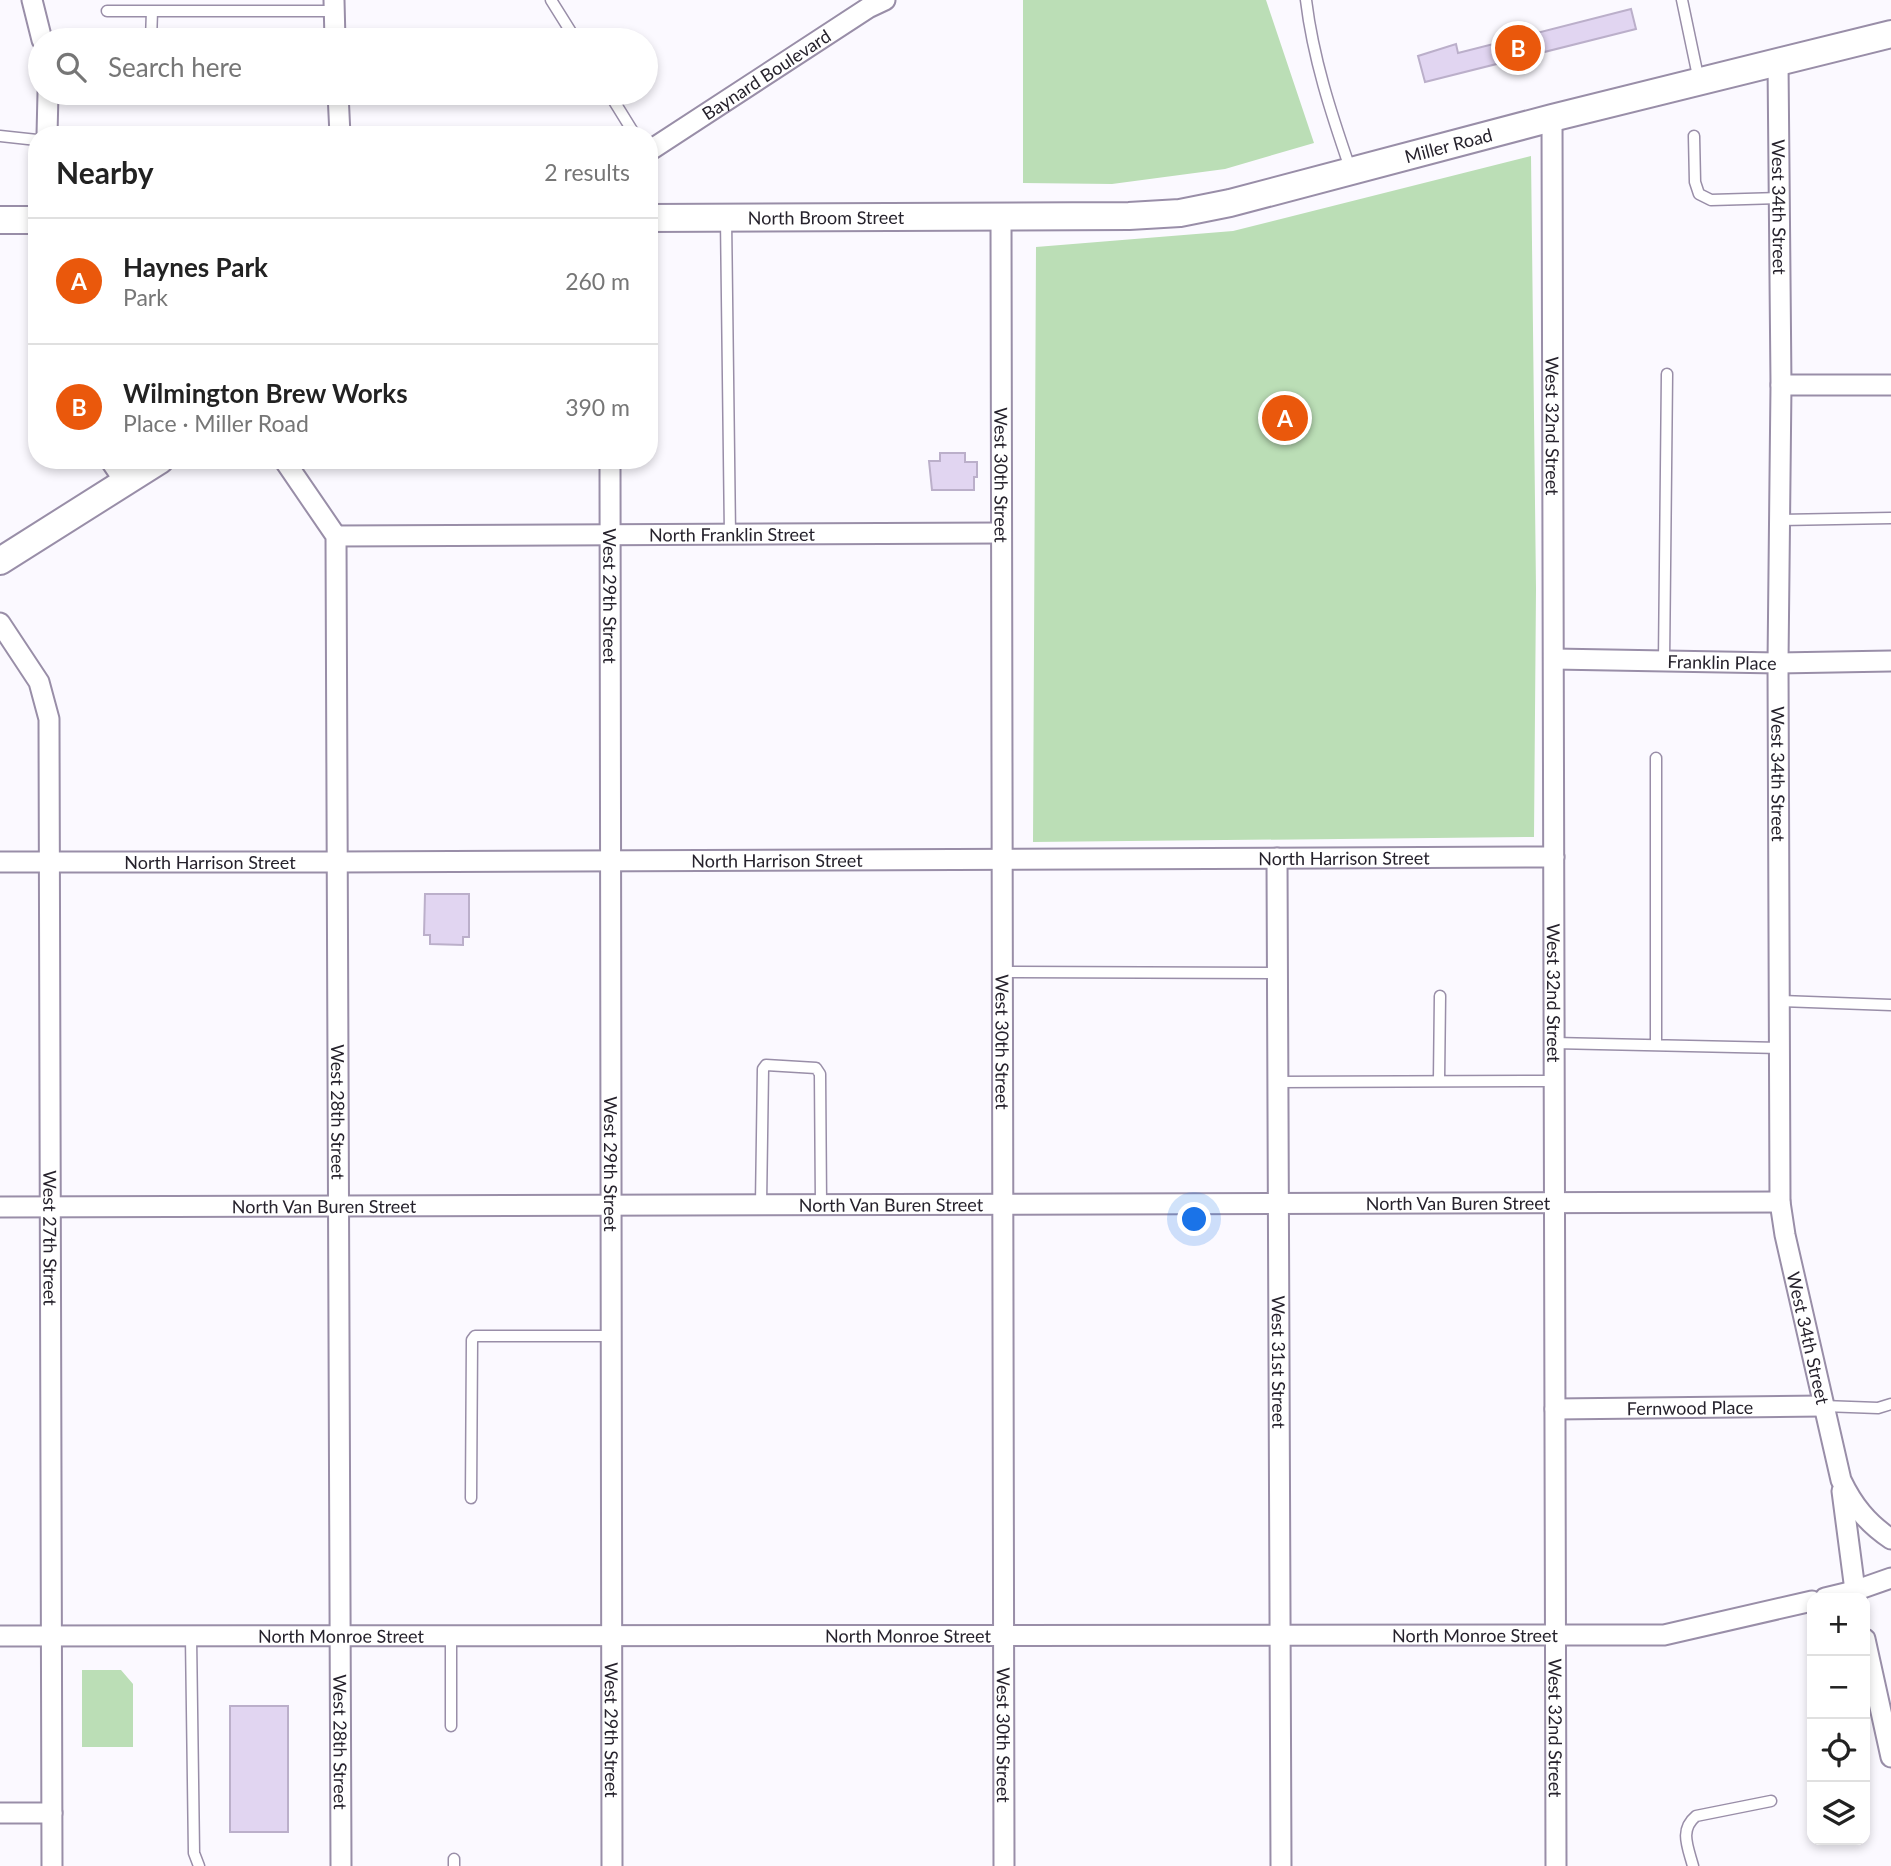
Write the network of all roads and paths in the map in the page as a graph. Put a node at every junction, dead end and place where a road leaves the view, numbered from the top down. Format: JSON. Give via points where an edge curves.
{"nodes":[{"id":1,"x":32,"y":0,"type":"edge"},
{"id":2,"x":551,"y":0,"type":"edge"},
{"id":3,"x":885,"y":0,"type":"edge"},
{"id":4,"x":1306,"y":0,"type":"edge"},
{"id":5,"x":1682,"y":0,"type":"edge"},
{"id":6,"x":252,"y":6,"type":"edge"},
{"id":7,"x":334,"y":6,"type":"edge"},
{"id":8,"x":107,"y":11,"type":"dead end"},
{"id":9,"x":152,"y":11,"type":"junction"},
{"id":10,"x":39,"y":28,"type":"edge"},
{"id":11,"x":151,"y":28,"type":"edge"},
{"id":12,"x":335,"y":28,"type":"edge"},
{"id":13,"x":568,"y":28,"type":"edge"},
{"id":14,"x":1891,"y":34,"type":"edge"},
{"id":15,"x":1778,"y":62,"type":"junction"},
{"id":16,"x":1699,"y":82,"type":"junction"},
{"id":17,"x":48,"y":105,"type":"edge"},
{"id":18,"x":339,"y":105,"type":"edge"},
{"id":19,"x":616,"y":105,"type":"edge"},
{"id":20,"x":1552,"y":118,"type":"junction"},
{"id":21,"x":47,"y":126,"type":"edge"},
{"id":22,"x":340,"y":126,"type":"edge"},
{"id":23,"x":629,"y":126,"type":"edge"},
{"id":24,"x":1694,"y":135,"type":"dead end"},
{"id":25,"x":0,"y":136,"type":"edge"},
{"id":26,"x":28,"y":140,"type":"edge"},
{"id":27,"x":658,"y":145,"type":"edge"},
{"id":28,"x":1351,"y":172,"type":"junction"},
{"id":29,"x":1780,"y":198,"type":"junction"},
{"id":30,"x":658,"y":218,"type":"edge"},
{"id":31,"x":726,"y":218,"type":"junction"},
{"id":32,"x":1001,"y":218,"type":"junction"},
{"id":33,"x":0,"y":220,"type":"edge"},
{"id":34,"x":28,"y":220,"type":"edge"},
{"id":35,"x":1667,"y":374,"type":"dead end"},
{"id":36,"x":1782,"y":384,"type":"junction"},
{"id":37,"x":1891,"y":384,"type":"edge"},
{"id":38,"x":116,"y":469,"type":"edge"},
{"id":39,"x":146,"y":469,"type":"edge"},
{"id":40,"x":290,"y":469,"type":"edge"},
{"id":41,"x":610,"y":469,"type":"edge"},
{"id":42,"x":125,"y":482,"type":"junction"},
{"id":43,"x":1891,"y":518,"type":"edge"},
{"id":44,"x":1780,"y":520,"type":"junction"},
{"id":45,"x":1001,"y":533,"type":"junction"},
{"id":46,"x":730,"y":535,"type":"junction"},
{"id":47,"x":337,"y":536,"type":"junction"},
{"id":48,"x":610,"y":536,"type":"junction"},
{"id":49,"x":0,"y":561,"type":"edge"},
{"id":50,"x":0,"y":623,"type":"edge"},
{"id":51,"x":1554,"y":659,"type":"junction"},
{"id":52,"x":1891,"y":661,"type":"edge"},
{"id":53,"x":1664,"y":662,"type":"junction"},
{"id":54,"x":1778,"y":663,"type":"junction"},
{"id":55,"x":1656,"y":758,"type":"dead end"},
{"id":56,"x":1554,"y":857,"type":"junction"},
{"id":57,"x":1277,"y":858,"type":"junction"},
{"id":58,"x":1002,"y":859,"type":"junction"},
{"id":59,"x":611,"y":860,"type":"junction"},
{"id":60,"x":49,"y":861,"type":"junction"},
{"id":61,"x":0,"y":862,"type":"edge"},
{"id":62,"x":338,"y":862,"type":"junction"},
{"id":63,"x":1002,"y":972,"type":"junction"},
{"id":64,"x":1277,"y":974,"type":"junction"},
{"id":65,"x":1440,"y":996,"type":"dead end"},
{"id":66,"x":1781,"y":1001,"type":"junction"},
{"id":67,"x":1891,"y":1005,"type":"edge"},
{"id":68,"x":1554,"y":1043,"type":"junction"},
{"id":69,"x":1656,"y":1045,"type":"junction"},
{"id":70,"x":1781,"y":1048,"type":"junction"},
{"id":71,"x":1439,"y":1080,"type":"junction"},
{"id":72,"x":1554,"y":1081,"type":"junction"},
{"id":73,"x":1278,"y":1082,"type":"junction"},
{"id":74,"x":1278,"y":1202,"type":"junction"},
{"id":75,"x":1555,"y":1202,"type":"junction"},
{"id":76,"x":1780,"y":1202,"type":"junction"},
{"id":77,"x":1003,"y":1203,"type":"junction"},
{"id":78,"x":761,"y":1204,"type":"junction"},
{"id":79,"x":821,"y":1204,"type":"junction"},
{"id":80,"x":611,"y":1205,"type":"junction"},
{"id":81,"x":0,"y":1207,"type":"edge"},
{"id":82,"x":50,"y":1207,"type":"junction"},
{"id":83,"x":339,"y":1208,"type":"junction"},
{"id":84,"x":611,"y":1336,"type":"junction"},
{"id":85,"x":1891,"y":1404,"type":"edge"},
{"id":86,"x":1823,"y":1406,"type":"junction"},
{"id":87,"x":1555,"y":1409,"type":"junction"},
{"id":88,"x":1841,"y":1480,"type":"junction"},
{"id":89,"x":471,"y":1498,"type":"dead end"},
{"id":90,"x":1883,"y":1534,"type":"edge"},
{"id":91,"x":1891,"y":1578,"type":"edge"},
{"id":92,"x":1855,"y":1593,"type":"edge"},
{"id":93,"x":1859,"y":1593,"type":"edge"},
{"id":94,"x":1807,"y":1602,"type":"edge"},
{"id":95,"x":1280,"y":1635,"type":"junction"},
{"id":96,"x":1556,"y":1635,"type":"junction"},
{"id":97,"x":0,"y":1636,"type":"edge"},
{"id":98,"x":51,"y":1636,"type":"junction"},
{"id":99,"x":612,"y":1636,"type":"junction"},
{"id":100,"x":1003,"y":1636,"type":"junction"},
{"id":101,"x":191,"y":1637,"type":"junction"},
{"id":102,"x":340,"y":1637,"type":"junction"},
{"id":103,"x":451,"y":1637,"type":"junction"},
{"id":104,"x":1869,"y":1656,"type":"edge"},
{"id":105,"x":451,"y":1726,"type":"dead end"},
{"id":106,"x":1891,"y":1757,"type":"edge"},
{"id":107,"x":1771,"y":1801,"type":"dead end"},
{"id":108,"x":0,"y":1813,"type":"edge"},
{"id":109,"x":52,"y":1813,"type":"junction"},
{"id":110,"x":52,"y":1866,"type":"edge"},
{"id":111,"x":199,"y":1866,"type":"edge"},
{"id":112,"x":341,"y":1866,"type":"edge"},
{"id":113,"x":612,"y":1866,"type":"edge"},
{"id":114,"x":1004,"y":1866,"type":"edge"},
{"id":115,"x":1281,"y":1866,"type":"edge"},
{"id":116,"x":1556,"y":1866,"type":"edge"},
{"id":117,"x":1693,"y":1866,"type":"edge"}],
"edges":[{"from":1,"to":10,"type":"street"},
{"from":2,"to":13,"type":"lane"},
{"from":3,"to":27,"type":"street","name":"Baynard Boulevard"},
{"from":4,"to":28,"type":"lane","via":[[1323,88]]},
{"from":5,"to":16,"type":"lane"},
{"from":6,"to":7,"type":"lane"},
{"from":6,"to":9,"type":"lane"},
{"from":7,"to":12,"type":"street"},
{"from":8,"to":9,"type":"lane"},
{"from":9,"to":11,"type":"lane"},
{"from":14,"to":15,"type":"street","name":"Miller Road"},
{"from":15,"to":16,"type":"street","name":"Miller Road"},
{"from":15,"to":29,"type":"street","name":"West 34th Street"},
{"from":16,"to":20,"type":"street","name":"Miller Road"},
{"from":17,"to":21,"type":"street"},
{"from":18,"to":22,"type":"street"},
{"from":19,"to":23,"type":"lane"},
{"from":20,"to":28,"type":"street","name":"Miller Road"},
{"from":20,"to":51,"type":"street","name":"West 32nd Street"},
{"from":24,"to":29,"type":"lane","via":[[1699,194],[1711,200]]},
{"from":25,"to":26,"type":"lane"},
{"from":28,"to":32,"type":"street","name":"Miller Road","via":[[1180,213]]},
{"from":29,"to":36,"type":"street","name":"West 34th Street"},
{"from":30,"to":31,"type":"street","name":"North Broom Street"},
{"from":31,"to":32,"type":"street","name":"North Broom Street"},
{"from":31,"to":46,"type":"lane"},
{"from":32,"to":45,"type":"street","name":"West 30th Street"},
{"from":33,"to":34,"type":"street"},
{"from":35,"to":53,"type":"lane"},
{"from":36,"to":37,"type":"street"},
{"from":36,"to":44,"type":"street","name":"West 34th Street"},
{"from":38,"to":42,"type":"street"},
{"from":39,"to":42,"type":"street"},
{"from":40,"to":47,"type":"street"},
{"from":41,"to":48,"type":"street","name":"West 29th Street"},
{"from":42,"to":49,"type":"street"},
{"from":43,"to":44,"type":"lane"},
{"from":44,"to":54,"type":"street","name":"West 34th Street"},
{"from":45,"to":46,"type":"street","name":"North Franklin Street"},
{"from":45,"to":58,"type":"street","name":"West 30th Street"},
{"from":46,"to":48,"type":"street","name":"North Franklin Street"},
{"from":47,"to":48,"type":"street","name":"North Franklin Street"},
{"from":47,"to":62,"type":"street","name":"West 28th Street"},
{"from":48,"to":59,"type":"street","name":"West 29th Street"},
{"from":50,"to":60,"type":"street","name":"West 27th Street","via":[[39,682],[47,705]]},
{"from":51,"to":53,"type":"street","name":"Franklin Place"},
{"from":51,"to":56,"type":"street","name":"West 32nd Street"},
{"from":52,"to":54,"type":"street","name":"Franklin Place"},
{"from":53,"to":54,"type":"street","name":"Franklin Place"},
{"from":54,"to":66,"type":"street","name":"West 34th Street"},
{"from":55,"to":69,"type":"lane"},
{"from":56,"to":57,"type":"street","name":"North Harrison Street"},
{"from":56,"to":68,"type":"street","name":"West 32nd Street"},
{"from":57,"to":58,"type":"street","name":"North Harrison Street"},
{"from":57,"to":64,"type":"street","name":"West 31st Street"},
{"from":58,"to":59,"type":"street","name":"North Harrison Street"},
{"from":58,"to":63,"type":"street","name":"West 30th Street"},
{"from":59,"to":62,"type":"street","name":"North Harrison Street"},
{"from":59,"to":80,"type":"street","name":"West 29th Street"},
{"from":60,"to":61,"type":"street","name":"North Harrison Street"},
{"from":60,"to":62,"type":"street","name":"North Harrison Street"},
{"from":60,"to":82,"type":"street","name":"West 27th Street"},
{"from":62,"to":83,"type":"street","name":"West 28th Street"},
{"from":63,"to":64,"type":"lane"},
{"from":63,"to":77,"type":"street","name":"West 30th Street"},
{"from":64,"to":73,"type":"street","name":"West 31st Street"},
{"from":65,"to":71,"type":"lane"},
{"from":66,"to":67,"type":"lane"},
{"from":66,"to":70,"type":"street","name":"West 34th Street"},
{"from":68,"to":69,"type":"lane"},
{"from":68,"to":72,"type":"street","name":"West 32nd Street"},
{"from":69,"to":70,"type":"lane"},
{"from":70,"to":76,"type":"street","name":"West 34th Street"},
{"from":71,"to":72,"type":"lane"},
{"from":71,"to":73,"type":"lane"},
{"from":72,"to":75,"type":"street","name":"West 32nd Street"},
{"from":73,"to":74,"type":"street","name":"West 31st Street"},
{"from":74,"to":75,"type":"street","name":"North Van Buren Street"},
{"from":74,"to":77,"type":"street","name":"North Van Buren Street"},
{"from":74,"to":95,"type":"street","name":"West 31st Street"},
{"from":75,"to":76,"type":"street","name":"North Van Buren Street"},
{"from":75,"to":87,"type":"street","name":"West 32nd Street"},
{"from":76,"to":86,"type":"street","name":"West 34th Street"},
{"from":77,"to":79,"type":"street","name":"North Van Buren Street"},
{"from":77,"to":100,"type":"street","name":"West 30th Street"},
{"from":78,"to":79,"type":"street","name":"North Van Buren Street"},
{"from":78,"to":79,"type":"lane","via":[[766,1065],[816,1068],[820,1074]]},
{"from":78,"to":80,"type":"street","name":"North Van Buren Street"},
{"from":80,"to":83,"type":"street","name":"North Van Buren Street"},
{"from":80,"to":84,"type":"street","name":"West 29th Street"},
{"from":81,"to":82,"type":"street","name":"North Van Buren Street"},
{"from":82,"to":83,"type":"street","name":"North Van Buren Street"},
{"from":82,"to":98,"type":"street","name":"West 27th Street"},
{"from":83,"to":102,"type":"street","name":"West 28th Street"},
{"from":84,"to":89,"type":"lane","via":[[475,1336]]},
{"from":84,"to":99,"type":"street","name":"West 29th Street"},
{"from":85,"to":86,"type":"lane","via":[[1878,1408]]},
{"from":86,"to":87,"type":"street","name":"Fernwood Place"},
{"from":86,"to":88,"type":"street","name":"West 34th Street"},
{"from":87,"to":96,"type":"street","name":"West 32nd Street"},
{"from":88,"to":90,"type":"street","name":"West 34th Street","via":[[1853,1504]]},
{"from":88,"to":92,"type":"street","name":"West 34th Street"},
{"from":91,"to":93,"type":"street"},
{"from":94,"to":96,"type":"street","name":"North Monroe Street","via":[[1664,1635]]},
{"from":95,"to":96,"type":"street","name":"North Monroe Street"},
{"from":95,"to":100,"type":"street","name":"North Monroe Street"},
{"from":95,"to":115,"type":"street","name":"West 31st Street"},
{"from":96,"to":116,"type":"street","name":"West 32nd Street"},
{"from":97,"to":98,"type":"street","name":"North Monroe Street"},
{"from":98,"to":101,"type":"street","name":"North Monroe Street"},
{"from":98,"to":109,"type":"street","name":"West 27th Street"},
{"from":99,"to":100,"type":"street","name":"North Monroe Street"},
{"from":99,"to":103,"type":"street","name":"North Monroe Street"},
{"from":99,"to":113,"type":"street","name":"West 29th Street"},
{"from":100,"to":114,"type":"street","name":"West 30th Street"},
{"from":101,"to":102,"type":"street","name":"North Monroe Street"},
{"from":101,"to":111,"type":"lane","via":[[194,1853]]},
{"from":102,"to":103,"type":"street","name":"North Monroe Street"},
{"from":102,"to":112,"type":"street","name":"West 28th Street"},
{"from":103,"to":105,"type":"lane"},
{"from":104,"to":106,"type":"street"},
{"from":107,"to":117,"type":"lane","via":[[1696,1816],[1688,1822],[1685,1834]]},
{"from":108,"to":109,"type":"street"},
{"from":109,"to":110,"type":"street","name":"West 27th Street"}]}
